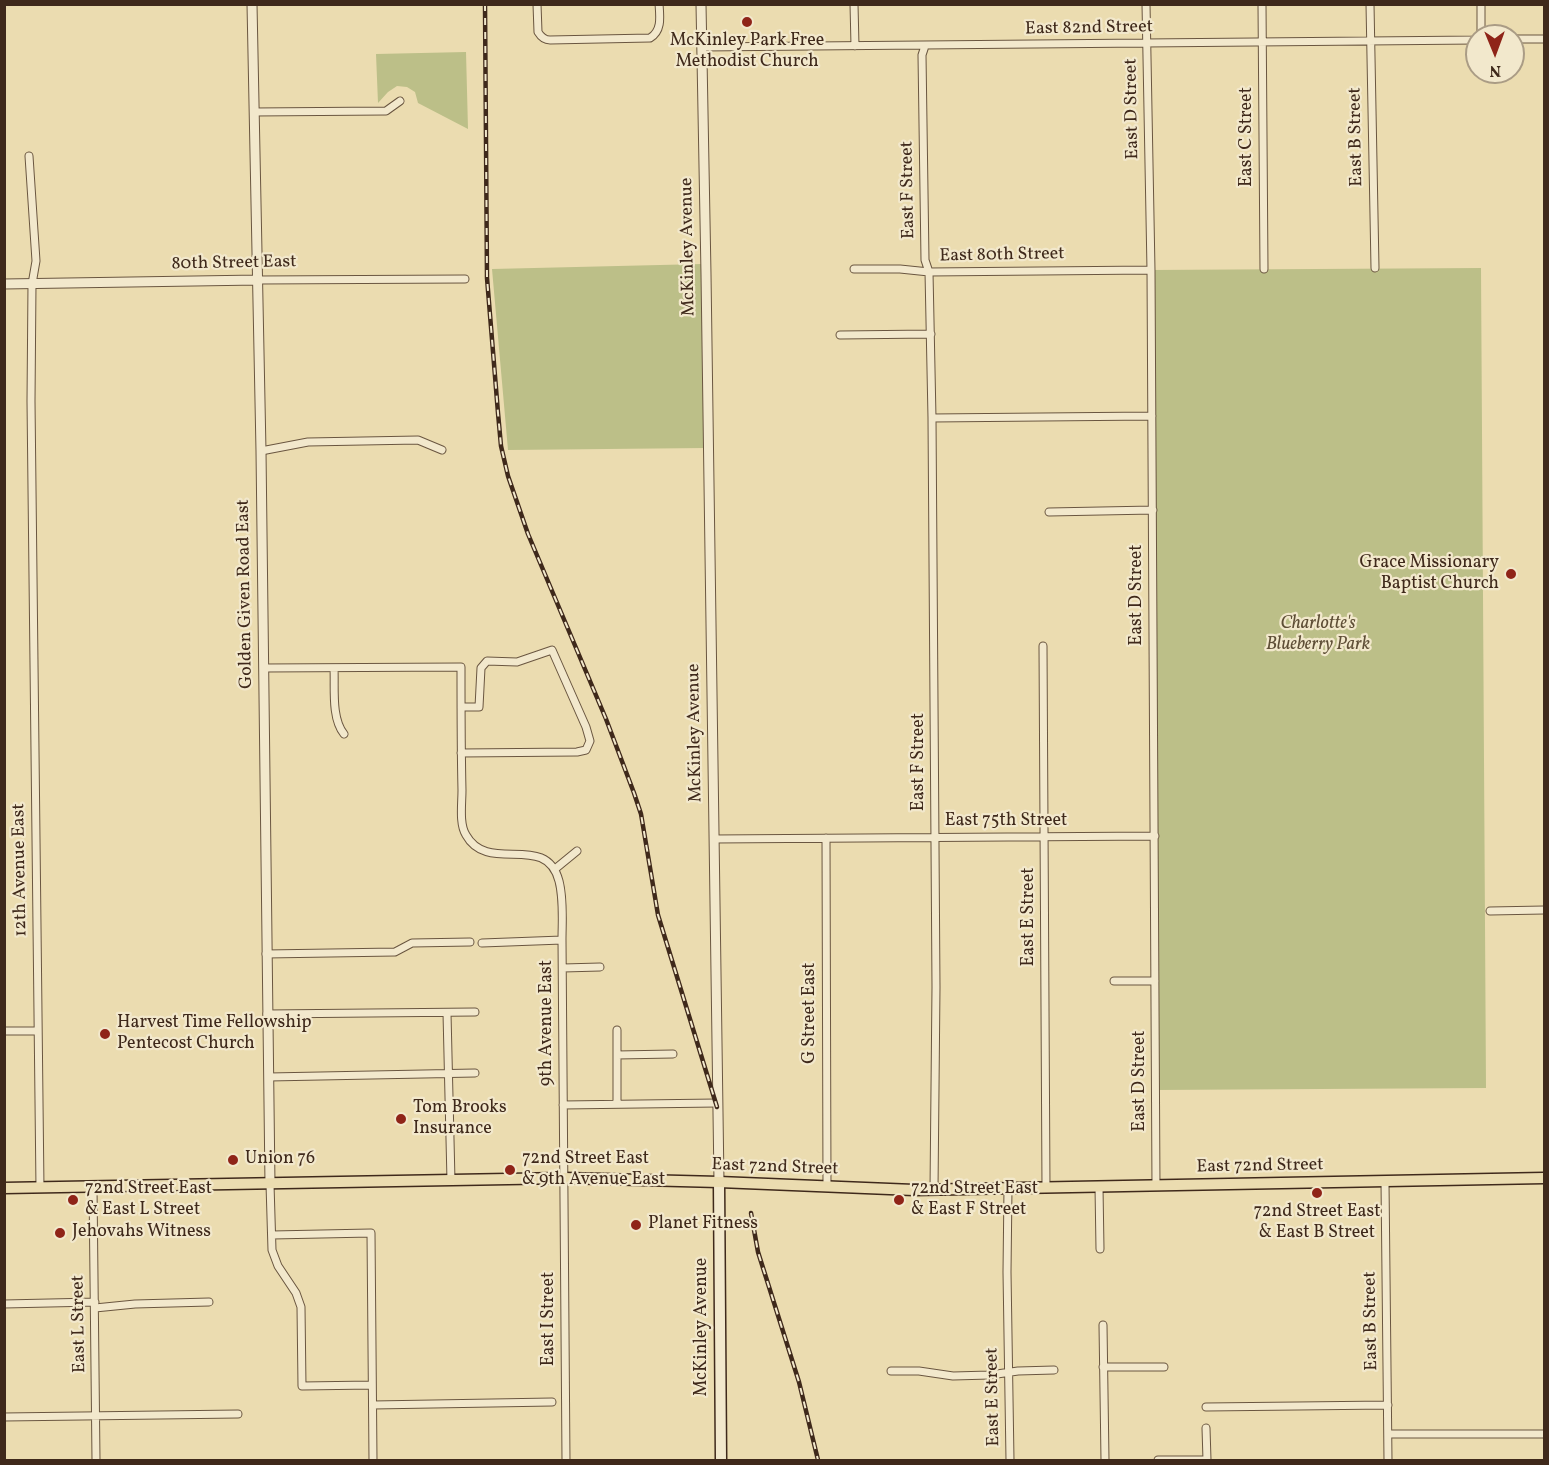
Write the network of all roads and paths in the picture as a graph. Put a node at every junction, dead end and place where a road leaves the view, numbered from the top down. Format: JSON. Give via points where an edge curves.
{"nodes":[{"id":1,"x":252,"y":4,"type":"edge"},
{"id":2,"x":537,"y":4,"type":"edge"},
{"id":3,"x":659,"y":4,"type":"edge"},
{"id":4,"x":701,"y":4,"type":"edge"},
{"id":5,"x":854,"y":4,"type":"edge"},
{"id":6,"x":1146,"y":4,"type":"edge"},
{"id":7,"x":1262,"y":4,"type":"edge"},
{"id":8,"x":1370,"y":4,"type":"edge"},
{"id":9,"x":1481,"y":4,"type":"edge"},
{"id":10,"x":1481,"y":24,"type":"edge"},
{"id":11,"x":1525,"y":39,"type":"edge"},
{"id":12,"x":1545,"y":39,"type":"edge"},
{"id":13,"x":1465,"y":40,"type":"edge"},
{"id":14,"x":1370,"y":41,"type":"junction"},
{"id":15,"x":1262,"y":42,"type":"junction"},
{"id":16,"x":1146,"y":44,"type":"junction"},
{"id":17,"x":855,"y":46,"type":"junction"},
{"id":18,"x":925,"y":46,"type":"junction"},
{"id":19,"x":702,"y":47,"type":"junction"},
{"id":20,"x":400,"y":101,"type":"dead end"},
{"id":21,"x":254,"y":112,"type":"junction"},
{"id":22,"x":29,"y":156,"type":"dead end"},
{"id":23,"x":1375,"y":268,"type":"dead end"},
{"id":24,"x":854,"y":269,"type":"dead end"},
{"id":25,"x":1264,"y":269,"type":"dead end"},
{"id":26,"x":1151,"y":270,"type":"junction"},
{"id":27,"x":929,"y":272,"type":"junction"},
{"id":28,"x":465,"y":279,"type":"dead end"},
{"id":29,"x":258,"y":280,"type":"junction"},
{"id":30,"x":4,"y":284,"type":"edge"},
{"id":31,"x":33,"y":284,"type":"junction"},
{"id":32,"x":931,"y":334,"type":"junction"},
{"id":33,"x":840,"y":335,"type":"dead end"},
{"id":34,"x":1152,"y":416,"type":"junction"},
{"id":35,"x":932,"y":418,"type":"junction"},
{"id":36,"x":442,"y":450,"type":"dead end"},
{"id":37,"x":261,"y":452,"type":"junction"},
{"id":38,"x":1153,"y":510,"type":"junction"},
{"id":39,"x":1049,"y":512,"type":"dead end"},
{"id":40,"x":1043,"y":646,"type":"dead end"},
{"id":41,"x":264,"y":668,"type":"junction"},
{"id":42,"x":334,"y":668,"type":"junction"},
{"id":43,"x":461,"y":707,"type":"junction"},
{"id":44,"x":344,"y":734,"type":"dead end"},
{"id":45,"x":461,"y":753,"type":"junction"},
{"id":46,"x":1155,"y":836,"type":"junction"},
{"id":47,"x":935,"y":837,"type":"junction"},
{"id":48,"x":1044,"y":837,"type":"junction"},
{"id":49,"x":826,"y":838,"type":"junction"},
{"id":50,"x":714,"y":839,"type":"junction"},
{"id":51,"x":577,"y":851,"type":"dead end"},
{"id":52,"x":555,"y":869,"type":"junction"},
{"id":53,"x":1545,"y":910,"type":"edge"},
{"id":54,"x":1490,"y":911,"type":"dead end"},
{"id":55,"x":562,"y":940,"type":"junction"},
{"id":56,"x":470,"y":942,"type":"dead end"},
{"id":57,"x":482,"y":943,"type":"dead end"},
{"id":58,"x":266,"y":954,"type":"junction"},
{"id":59,"x":600,"y":966,"type":"dead end"},
{"id":60,"x":562,"y":968,"type":"junction"},
{"id":61,"x":1114,"y":981,"type":"dead end"},
{"id":62,"x":1155,"y":981,"type":"junction"},
{"id":63,"x":475,"y":1012,"type":"dead end"},
{"id":64,"x":447,"y":1013,"type":"junction"},
{"id":65,"x":267,"y":1014,"type":"junction"},
{"id":66,"x":617,"y":1029,"type":"dead end"},
{"id":67,"x":4,"y":1031,"type":"edge"},
{"id":68,"x":38,"y":1031,"type":"junction"},
{"id":69,"x":673,"y":1053,"type":"dead end"},
{"id":70,"x":616,"y":1055,"type":"junction"},
{"id":71,"x":475,"y":1073,"type":"dead end"},
{"id":72,"x":448,"y":1074,"type":"junction"},
{"id":73,"x":269,"y":1077,"type":"junction"},
{"id":74,"x":717,"y":1103,"type":"junction"},
{"id":75,"x":617,"y":1104,"type":"junction"},
{"id":76,"x":564,"y":1105,"type":"junction"},
{"id":77,"x":564,"y":1178,"type":"junction"},
{"id":78,"x":1545,"y":1178,"type":"edge"},
{"id":79,"x":451,"y":1180,"type":"junction"},
{"id":80,"x":719,"y":1182,"type":"junction"},
{"id":81,"x":1385,"y":1182,"type":"junction"},
{"id":82,"x":270,"y":1184,"type":"junction"},
{"id":83,"x":1156,"y":1186,"type":"junction"},
{"id":84,"x":93,"y":1187,"type":"junction"},
{"id":85,"x":827,"y":1187,"type":"junction"},
{"id":86,"x":1046,"y":1187,"type":"junction"},
{"id":87,"x":1099,"y":1187,"type":"junction"},
{"id":88,"x":4,"y":1188,"type":"edge"},
{"id":89,"x":40,"y":1188,"type":"junction"},
{"id":90,"x":1008,"y":1188,"type":"junction"},
{"id":91,"x":934,"y":1189,"type":"junction"},
{"id":92,"x":272,"y":1235,"type":"junction"},
{"id":93,"x":1100,"y":1249,"type":"dead end"},
{"id":94,"x":209,"y":1302,"type":"dead end"},
{"id":95,"x":4,"y":1304,"type":"edge"},
{"id":96,"x":95,"y":1305,"type":"junction"},
{"id":97,"x":1103,"y":1325,"type":"dead end"},
{"id":98,"x":1103,"y":1367,"type":"junction"},
{"id":99,"x":1164,"y":1367,"type":"dead end"},
{"id":100,"x":1054,"y":1370,"type":"dead end"},
{"id":101,"x":891,"y":1371,"type":"dead end"},
{"id":102,"x":1009,"y":1373,"type":"junction"},
{"id":103,"x":372,"y":1385,"type":"junction"},
{"id":104,"x":552,"y":1402,"type":"dead end"},
{"id":105,"x":1388,"y":1405,"type":"junction"},
{"id":106,"x":373,"y":1406,"type":"junction"},
{"id":107,"x":1206,"y":1407,"type":"dead end"},
{"id":108,"x":238,"y":1414,"type":"dead end"},
{"id":109,"x":96,"y":1415,"type":"junction"},
{"id":110,"x":4,"y":1417,"type":"edge"},
{"id":111,"x":1206,"y":1428,"type":"dead end"},
{"id":112,"x":1388,"y":1434,"type":"junction"},
{"id":113,"x":1545,"y":1434,"type":"edge"},
{"id":114,"x":1207,"y":1460,"type":"edge"},
{"id":115,"x":96,"y":1461,"type":"edge"},
{"id":116,"x":373,"y":1461,"type":"edge"},
{"id":117,"x":566,"y":1461,"type":"edge"},
{"id":118,"x":721,"y":1461,"type":"edge"},
{"id":119,"x":1010,"y":1461,"type":"edge"},
{"id":120,"x":1105,"y":1461,"type":"edge"},
{"id":121,"x":1158,"y":1461,"type":"edge"},
{"id":122,"x":1388,"y":1461,"type":"edge"}],
"edges":[{"from":1,"to":21,"type":"street","name":"Golden Given Road East"},
{"from":2,"to":3,"type":"street","via":[[537,28],[542,37],[550,40],[654,36],[659,27]]},
{"from":4,"to":19,"type":"street","name":"McKinley Avenue"},
{"from":5,"to":17,"type":"street"},
{"from":6,"to":16,"type":"street","name":"East D Street"},
{"from":7,"to":15,"type":"street","name":"East C Street"},
{"from":8,"to":14,"type":"street","name":"East B Street"},
{"from":9,"to":10,"type":"street"},
{"from":11,"to":12,"type":"street"},
{"from":13,"to":14,"type":"street","name":"East 82nd Street"},
{"from":14,"to":15,"type":"street","name":"East 82nd Street"},
{"from":14,"to":23,"type":"street","name":"East B Street"},
{"from":15,"to":16,"type":"street","name":"East 82nd Street"},
{"from":15,"to":25,"type":"street","name":"East C Street"},
{"from":16,"to":18,"type":"street","name":"East 82nd Street"},
{"from":16,"to":26,"type":"street","name":"East D Street"},
{"from":17,"to":18,"type":"street","name":"East 82nd Street"},
{"from":17,"to":19,"type":"street","name":"East 82nd Street"},
{"from":18,"to":27,"type":"street","name":"East F Street","via":[[925,260]]},
{"from":19,"to":50,"type":"street","name":"McKinley Avenue"},
{"from":20,"to":21,"type":"street","via":[[386,111]]},
{"from":21,"to":29,"type":"street","name":"Golden Given Road East"},
{"from":22,"to":31,"type":"street","name":"12th Avenue East","via":[[36,261]]},
{"from":24,"to":27,"type":"street","name":"East 80th Street"},
{"from":26,"to":27,"type":"street","name":"East 80th Street"},
{"from":26,"to":34,"type":"street","name":"East D Street"},
{"from":27,"to":32,"type":"street","name":"East F Street"},
{"from":28,"to":29,"type":"street","name":"80th Street East"},
{"from":29,"to":31,"type":"street","name":"80th Street East"},
{"from":29,"to":37,"type":"street","name":"Golden Given Road East"},
{"from":30,"to":31,"type":"street","name":"80th Street East"},
{"from":31,"to":68,"type":"street","name":"12th Avenue East"},
{"from":32,"to":33,"type":"street"},
{"from":32,"to":35,"type":"street","name":"East F Street"},
{"from":34,"to":35,"type":"street"},
{"from":34,"to":38,"type":"street","name":"East D Street"},
{"from":35,"to":47,"type":"street","name":"East F Street"},
{"from":36,"to":37,"type":"street","via":[[418,440],[308,442]]},
{"from":37,"to":41,"type":"street","name":"Golden Given Road East"},
{"from":38,"to":39,"type":"street"},
{"from":38,"to":46,"type":"street","name":"East D Street"},
{"from":40,"to":48,"type":"street","name":"East E Street"},
{"from":41,"to":42,"type":"street"},
{"from":41,"to":58,"type":"street","name":"Golden Given Road East"},
{"from":42,"to":43,"type":"street","via":[[461,667]]},
{"from":42,"to":44,"type":"street","via":[[336,718]]},
{"from":43,"to":45,"type":"street"},
{"from":43,"to":45,"type":"street","via":[[479,707],[481,668],[487,661],[517,662],[552,650],[590,741],[582,752]]},
{"from":45,"to":52,"type":"street","via":[[462,823],[471,843],[492,854],[534,855]]},
{"from":46,"to":48,"type":"street","name":"East 75th Street"},
{"from":46,"to":62,"type":"street","name":"East D Street"},
{"from":47,"to":48,"type":"street","name":"East 75th Street"},
{"from":47,"to":49,"type":"street","name":"East 75th Street"},
{"from":47,"to":91,"type":"street","name":"East F Street"},
{"from":48,"to":86,"type":"street","name":"East E Street"},
{"from":49,"to":50,"type":"street","name":"East 75th Street"},
{"from":49,"to":85,"type":"street","name":"G Street East"},
{"from":50,"to":74,"type":"street","name":"McKinley Avenue"},
{"from":51,"to":52,"type":"street"},
{"from":52,"to":55,"type":"street","name":"9th Avenue East","via":[[561,889]]},
{"from":53,"to":54,"type":"street"},
{"from":55,"to":57,"type":"street"},
{"from":55,"to":60,"type":"street","name":"9th Avenue East"},
{"from":56,"to":58,"type":"street","via":[[412,944],[395,952]]},
{"from":58,"to":65,"type":"street","name":"Golden Given Road East"},
{"from":59,"to":60,"type":"street"},
{"from":60,"to":76,"type":"street","name":"9th Avenue East"},
{"from":61,"to":62,"type":"street"},
{"from":62,"to":83,"type":"street","name":"East D Street"},
{"from":63,"to":64,"type":"street"},
{"from":64,"to":65,"type":"street"},
{"from":64,"to":72,"type":"street"},
{"from":65,"to":73,"type":"street","name":"Golden Given Road East"},
{"from":66,"to":70,"type":"street"},
{"from":67,"to":68,"type":"street"},
{"from":68,"to":89,"type":"street","name":"12th Avenue East"},
{"from":69,"to":70,"type":"street"},
{"from":70,"to":75,"type":"street"},
{"from":71,"to":72,"type":"street"},
{"from":72,"to":73,"type":"street"},
{"from":72,"to":79,"type":"street"},
{"from":73,"to":82,"type":"street","name":"Golden Given Road East"},
{"from":74,"to":75,"type":"street"},
{"from":74,"to":80,"type":"street","name":"McKinley Avenue"},
{"from":75,"to":76,"type":"street"},
{"from":76,"to":77,"type":"street","name":"9th Avenue East"},
{"from":77,"to":79,"type":"main road","name":"East 72nd Street"},
{"from":77,"to":80,"type":"main road","name":"East 72nd Street"},
{"from":77,"to":117,"type":"street","name":"East I Street"},
{"from":78,"to":81,"type":"main road","name":"East 72nd Street"},
{"from":79,"to":82,"type":"main road","name":"East 72nd Street"},
{"from":80,"to":85,"type":"main road","name":"East 72nd Street"},
{"from":80,"to":118,"type":"main road","name":"McKinley Avenue"},
{"from":81,"to":83,"type":"main road","name":"East 72nd Street"},
{"from":81,"to":105,"type":"street","name":"East B Street"},
{"from":82,"to":84,"type":"main road","name":"East 72nd Street"},
{"from":82,"to":92,"type":"street"},
{"from":83,"to":87,"type":"main road","name":"East 72nd Street"},
{"from":84,"to":89,"type":"main road","name":"East 72nd Street"},
{"from":84,"to":96,"type":"street","name":"East L Street"},
{"from":85,"to":91,"type":"main road","name":"East 72nd Street"},
{"from":86,"to":87,"type":"main road","name":"East 72nd Street"},
{"from":86,"to":90,"type":"main road","name":"East 72nd Street"},
{"from":87,"to":93,"type":"street"},
{"from":88,"to":89,"type":"main road","name":"East 72nd Street"},
{"from":90,"to":91,"type":"main road","name":"East 72nd Street"},
{"from":90,"to":102,"type":"street","name":"East E Street"},
{"from":92,"to":103,"type":"street","via":[[275,1258],[301,1307],[302,1386]]},
{"from":92,"to":103,"type":"street","via":[[371,1233]]},
{"from":94,"to":96,"type":"street"},
{"from":95,"to":96,"type":"street"},
{"from":96,"to":109,"type":"street","name":"East L Street"},
{"from":97,"to":98,"type":"street"},
{"from":98,"to":99,"type":"street"},
{"from":98,"to":120,"type":"street"},
{"from":100,"to":102,"type":"street"},
{"from":101,"to":102,"type":"street","via":[[953,1376]]},
{"from":102,"to":119,"type":"street","name":"East E Street"},
{"from":103,"to":106,"type":"street"},
{"from":104,"to":106,"type":"street"},
{"from":105,"to":107,"type":"street"},
{"from":105,"to":112,"type":"street","name":"East B Street"},
{"from":106,"to":116,"type":"street"},
{"from":108,"to":109,"type":"street"},
{"from":109,"to":110,"type":"street"},
{"from":109,"to":115,"type":"street","name":"East L Street"},
{"from":111,"to":114,"type":"street"},
{"from":112,"to":113,"type":"street"},
{"from":112,"to":122,"type":"street","name":"East B Street"},
{"from":114,"to":121,"type":"street"}]}
